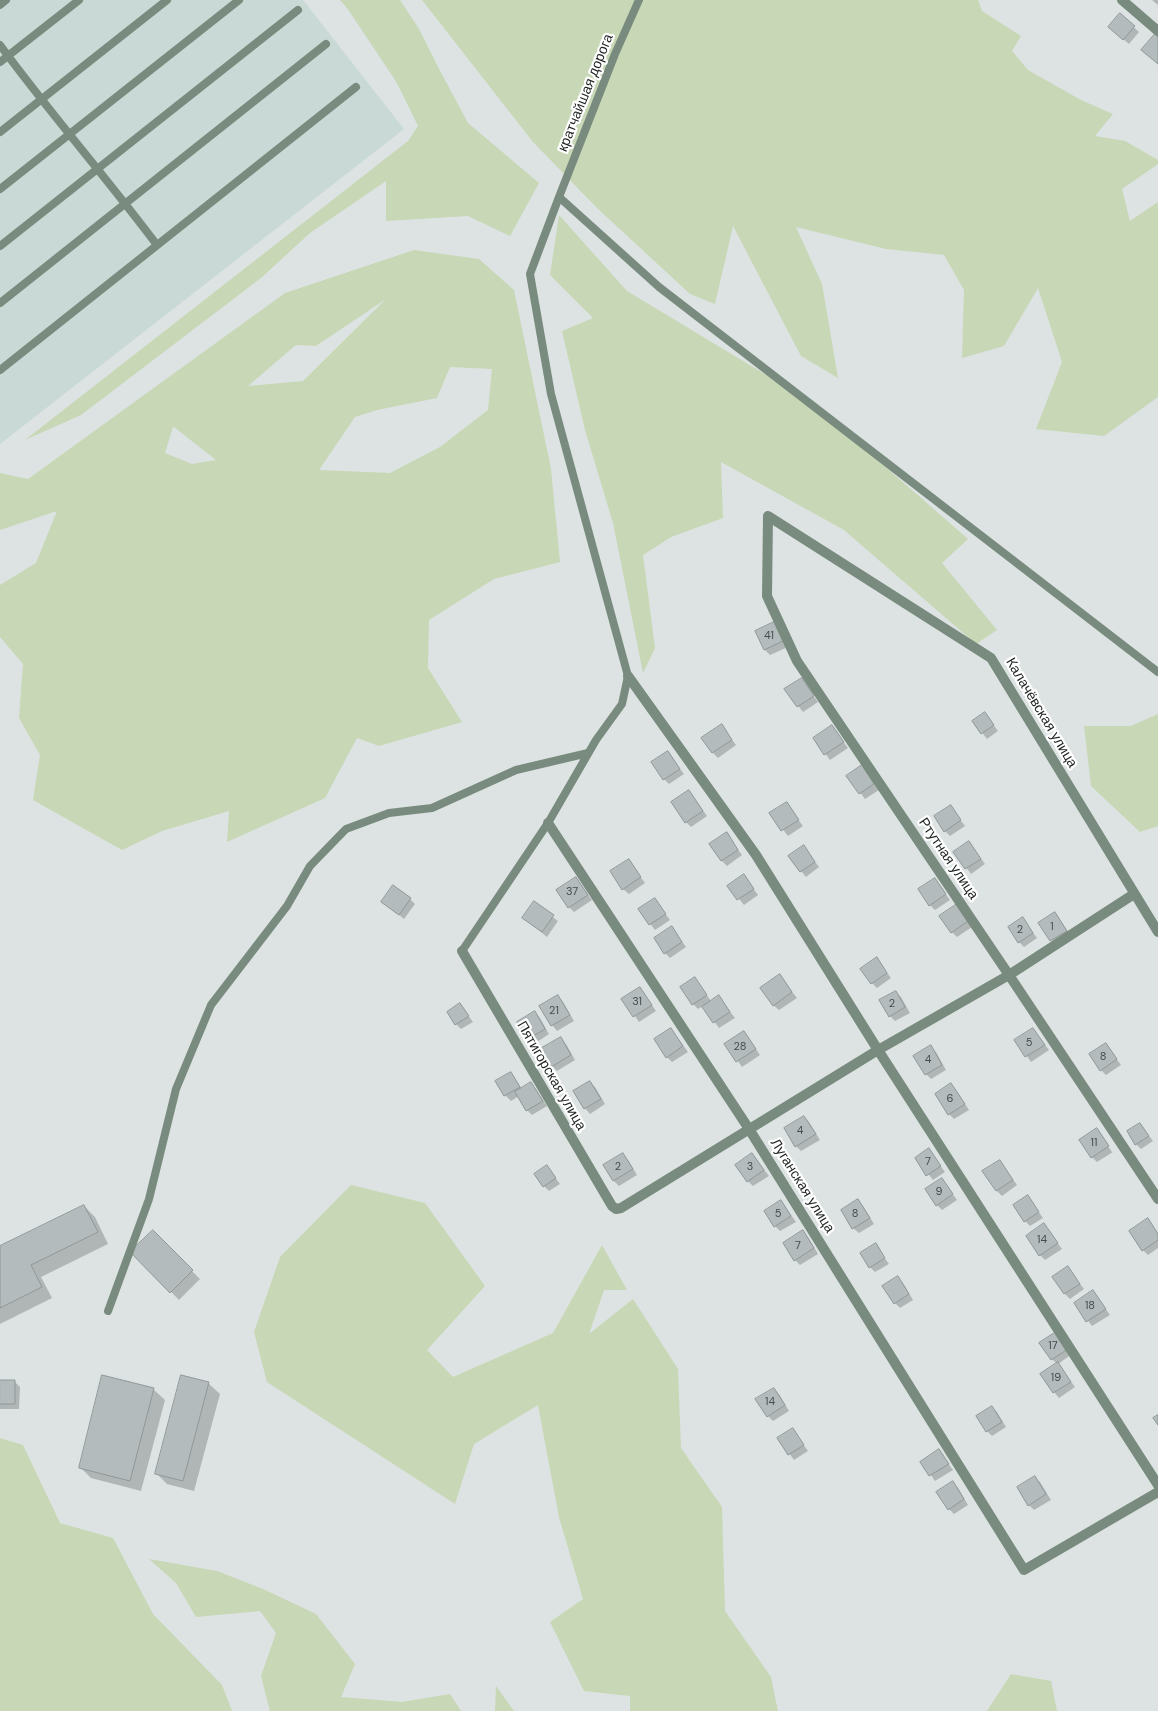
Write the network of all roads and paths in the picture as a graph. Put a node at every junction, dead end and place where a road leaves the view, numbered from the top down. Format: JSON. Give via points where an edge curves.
{"nodes":[{"id":1,"x":6,"y":0,"type":"edge"},
{"id":2,"x":78,"y":0,"type":"edge"},
{"id":3,"x":167,"y":0,"type":"edge"},
{"id":4,"x":239,"y":0,"type":"edge"},
{"id":5,"x":639,"y":0,"type":"edge"},
{"id":6,"x":1122,"y":0,"type":"edge"},
{"id":7,"x":0,"y":5,"type":"edge"},
{"id":8,"x":298,"y":10,"type":"dead end"},
{"id":9,"x":1158,"y":31,"type":"edge"},
{"id":10,"x":0,"y":44,"type":"edge"},
{"id":11,"x":326,"y":44,"type":"dead end"},
{"id":12,"x":8,"y":56,"type":"junction"},
{"id":13,"x":0,"y":62,"type":"edge"},
{"id":14,"x":356,"y":88,"type":"dead end"},
{"id":15,"x":41,"y":100,"type":"junction"},
{"id":16,"x":0,"y":132,"type":"edge"},
{"id":17,"x":70,"y":134,"type":"junction"},
{"id":18,"x":98,"y":168,"type":"junction"},
{"id":19,"x":0,"y":189,"type":"edge"},
{"id":20,"x":559,"y":197,"type":"junction"},
{"id":21,"x":126,"y":203,"type":"junction"},
{"id":22,"x":157,"y":245,"type":"junction"},
{"id":23,"x":0,"y":246,"type":"edge"},
{"id":24,"x":0,"y":303,"type":"edge"},
{"id":25,"x":0,"y":370,"type":"edge"},
{"id":26,"x":768,"y":516,"type":"joint"},
{"id":27,"x":1158,"y":672,"type":"edge"},
{"id":28,"x":628,"y":676,"type":"junction"},
{"id":29,"x":588,"y":753,"type":"junction"},
{"id":30,"x":548,"y":823,"type":"junction"},
{"id":31,"x":1134,"y":894,"type":"junction"},
{"id":32,"x":1158,"y":932,"type":"edge"},
{"id":33,"x":462,"y":951,"type":"joint"},
{"id":34,"x":1010,"y":974,"type":"junction"},
{"id":35,"x":878,"y":1050,"type":"junction"},
{"id":36,"x":749,"y":1129,"type":"junction"},
{"id":37,"x":1158,"y":1199,"type":"edge"},
{"id":38,"x":108,"y":1311,"type":"dead end"},
{"id":39,"x":1158,"y":1485,"type":"edge"},
{"id":40,"x":1158,"y":1492,"type":"edge"}],
"edges":[{"from":1,"to":7,"type":"lane"},
{"from":2,"to":12,"type":"lane"},
{"from":3,"to":15,"type":"lane"},
{"from":4,"to":17,"type":"lane"},
{"from":5,"to":20,"type":"lane","name":"кратчайшая дорога"},
{"from":6,"to":9,"type":"street"},
{"from":8,"to":18,"type":"lane"},
{"from":10,"to":12,"type":"lane"},
{"from":11,"to":21,"type":"lane"},
{"from":12,"to":13,"type":"lane"},
{"from":12,"to":15,"type":"lane"},
{"from":14,"to":22,"type":"lane"},
{"from":15,"to":16,"type":"lane"},
{"from":15,"to":17,"type":"lane"},
{"from":17,"to":18,"type":"lane"},
{"from":17,"to":19,"type":"lane"},
{"from":18,"to":21,"type":"lane"},
{"from":18,"to":23,"type":"lane"},
{"from":20,"to":27,"type":"lane","via":[[659,287]]},
{"from":20,"to":28,"type":"lane","name":"кратчайшая дорога","via":[[530,274],[551,394]]},
{"from":21,"to":22,"type":"lane"},
{"from":21,"to":24,"type":"lane"},
{"from":22,"to":25,"type":"lane"},
{"from":26,"to":31,"type":"street","name":"Калачёвская улица","via":[[991,658]]},
{"from":26,"to":34,"type":"street","name":"Ртутная улица","via":[[767,596],[797,661]]},
{"from":28,"to":29,"type":"lane","via":[[622,704]]},
{"from":28,"to":35,"type":"street","via":[[756,855]]},
{"from":29,"to":30,"type":"lane"},
{"from":29,"to":38,"type":"lane","via":[[516,770],[432,808],[389,813],[346,828],[310,866],[287,906],[211,1005],[176,1089],[150,1199]]},
{"from":30,"to":33,"type":"lane"},
{"from":30,"to":36,"type":"street","name":"Луганская улица"},
{"from":31,"to":32,"type":"street","name":"Калачёвская улица"},
{"from":31,"to":34,"type":"street"},
{"from":33,"to":36,"type":"street","name":"Пятигорская улица","via":[[616,1209]]},
{"from":34,"to":35,"type":"street"},
{"from":34,"to":37,"type":"street","name":"Ртутная улица"},
{"from":35,"to":36,"type":"street"},
{"from":35,"to":39,"type":"street"},
{"from":36,"to":40,"type":"street","name":"Луганская улица","via":[[1024,1570]]}]}
